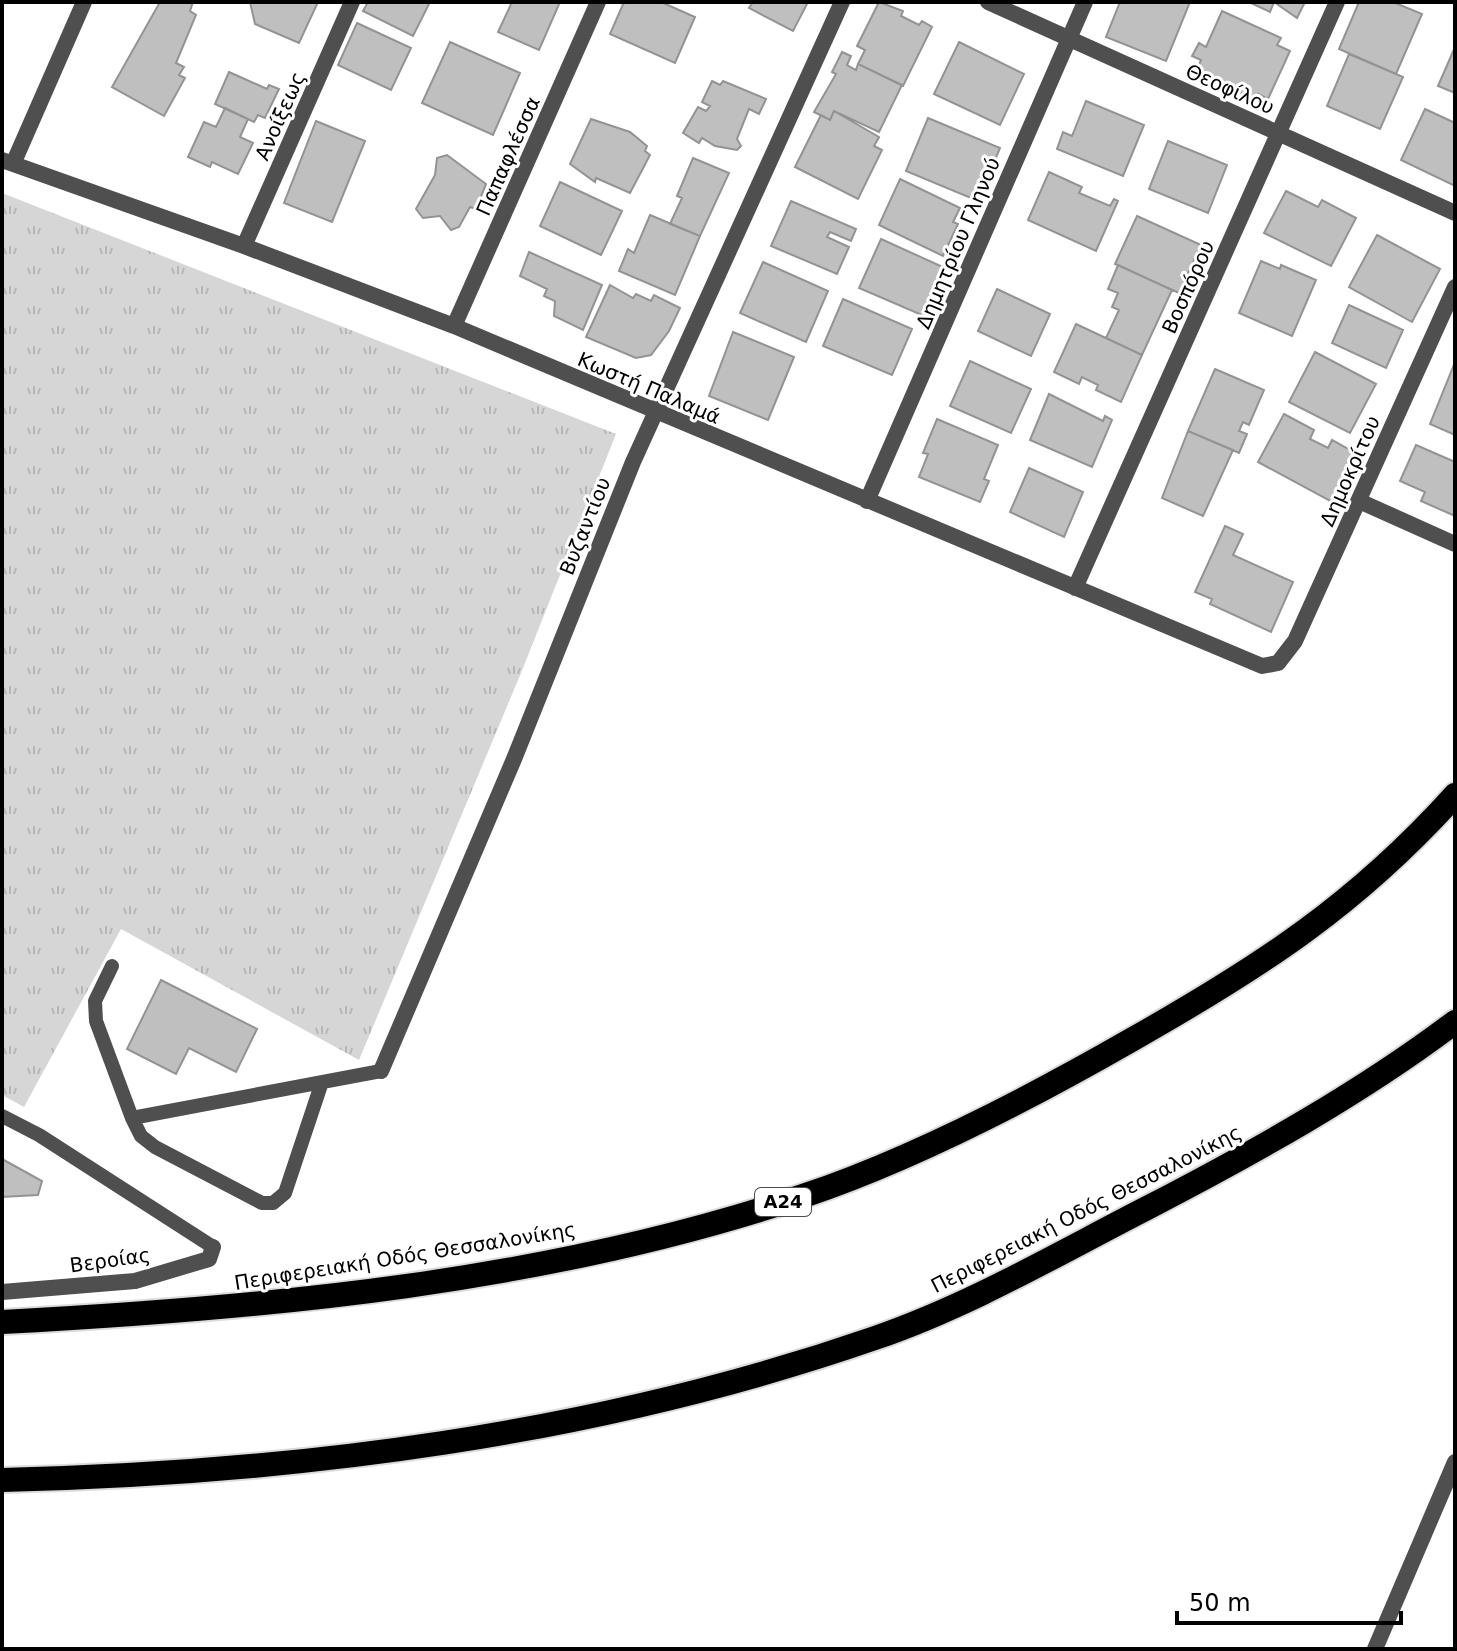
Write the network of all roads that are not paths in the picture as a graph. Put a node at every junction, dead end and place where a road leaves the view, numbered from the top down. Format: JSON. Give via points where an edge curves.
{"nodes":[{"id":1,"x":84,"y":2,"type":"edge"},
{"id":2,"x":352,"y":2,"type":"edge"},
{"id":3,"x":598,"y":2,"type":"edge"},
{"id":4,"x":842,"y":2,"type":"edge"},
{"id":5,"x":988,"y":2,"type":"edge"},
{"id":6,"x":1085,"y":2,"type":"edge"},
{"id":7,"x":1337,"y":2,"type":"edge"},
{"id":8,"x":1069,"y":38,"type":"junction"},
{"id":9,"x":1279,"y":133,"type":"junction"},
{"id":10,"x":8,"y":162,"type":"edge"},
{"id":11,"x":1455,"y":213,"type":"edge"},
{"id":12,"x":244,"y":246,"type":"junction"},
{"id":13,"x":1455,"y":287,"type":"edge"},
{"id":14,"x":454,"y":326,"type":"junction"},
{"id":15,"x":655,"y":413,"type":"junction"},
{"id":16,"x":867,"y":501,"type":"junction"},
{"id":17,"x":1359,"y":501,"type":"junction"},
{"id":18,"x":1455,"y":544,"type":"edge"},
{"id":19,"x":1075,"y":588,"type":"junction"},
{"id":20,"x":1273,"y":665,"type":"joint"},
{"id":21,"x":1455,"y":795,"type":"edge"},
{"id":22,"x":112,"y":966,"type":"dead end"},
{"id":23,"x":1455,"y":1022,"type":"edge"},
{"id":24,"x":381,"y":1071,"type":"joint"},
{"id":25,"x":322,"y":1082,"type":"junction"},
{"id":26,"x":2,"y":1116,"type":"edge"},
{"id":27,"x":132,"y":1118,"type":"junction"},
{"id":28,"x":213,"y":1247,"type":"joint"},
{"id":29,"x":2,"y":1292,"type":"edge"},
{"id":30,"x":2,"y":1322,"type":"edge"},
{"id":31,"x":1455,"y":1462,"type":"edge"},
{"id":32,"x":2,"y":1480,"type":"edge"},
{"id":33,"x":1375,"y":1649,"type":"edge"}],
"edges":[{"from":1,"to":10,"type":"street"},
{"from":2,"to":12,"type":"street","name":"Ανοίξεως"},
{"from":3,"to":14,"type":"street","name":"Παπαφλέσσα"},
{"from":4,"to":15,"type":"street","name":"Βυζαντίου"},
{"from":5,"to":8,"type":"street","name":"Θεοφίλου"},
{"from":6,"to":8,"type":"street","name":"Δημητρίου Γληνού"},
{"from":7,"to":9,"type":"street","name":"Βοσπόρου"},
{"from":8,"to":9,"type":"street","name":"Θεοφίλου"},
{"from":8,"to":16,"type":"street","name":"Δημητρίου Γληνού"},
{"from":9,"to":11,"type":"street","name":"Θεοφίλου"},
{"from":9,"to":19,"type":"street","name":"Βοσπόρου"},
{"from":10,"to":12,"type":"street","name":"Κωστή Παλαμά"},
{"from":12,"to":14,"type":"street","name":"Κωστή Παλαμά"},
{"from":13,"to":17,"type":"street","name":"Δημοκρίτου"},
{"from":14,"to":15,"type":"street","name":"Κωστή Παλαμά"},
{"from":15,"to":16,"type":"street","name":"Κωστή Παλαμά"},
{"from":15,"to":24,"type":"street","name":"Βυζαντίου"},
{"from":16,"to":19,"type":"street","name":"Κωστή Παλαμά"},
{"from":17,"to":18,"type":"street"},
{"from":17,"to":20,"type":"street","name":"Δημοκρίτου","via":[[1295,641]]},
{"from":19,"to":20,"type":"street","name":"Κωστή Παλαμά","via":[[1257,665]]},
{"from":21,"to":30,"type":"highway","name":"Περιφερειακή Οδός Θεσσαλονίκης","number":"Α24","via":[[1357,893],[1242,975],[1076,1072],[947,1136],[806,1195],[659,1237],[480,1272],[192,1311]]},
{"from":22,"to":27,"type":"lane","via":[[95,1001],[96,1021]]},
{"from":23,"to":32,"type":"highway","name":"Περιφερειακή Οδός Θεσσαλονίκης","via":[[1213,1174],[985,1293],[878,1337],[771,1372],[570,1422],[433,1444],[236,1466]]},
{"from":24,"to":25,"type":"lane"},
{"from":25,"to":27,"type":"lane"},
{"from":25,"to":27,"type":"lane","via":[[285,1193],[273,1203],[262,1203],[155,1147],[141,1136]]},
{"from":26,"to":28,"type":"lane"},
{"from":28,"to":29,"type":"street","name":"Βεροίας","via":[[209,1259],[135,1281]]},
{"from":31,"to":33,"type":"street"}]}
